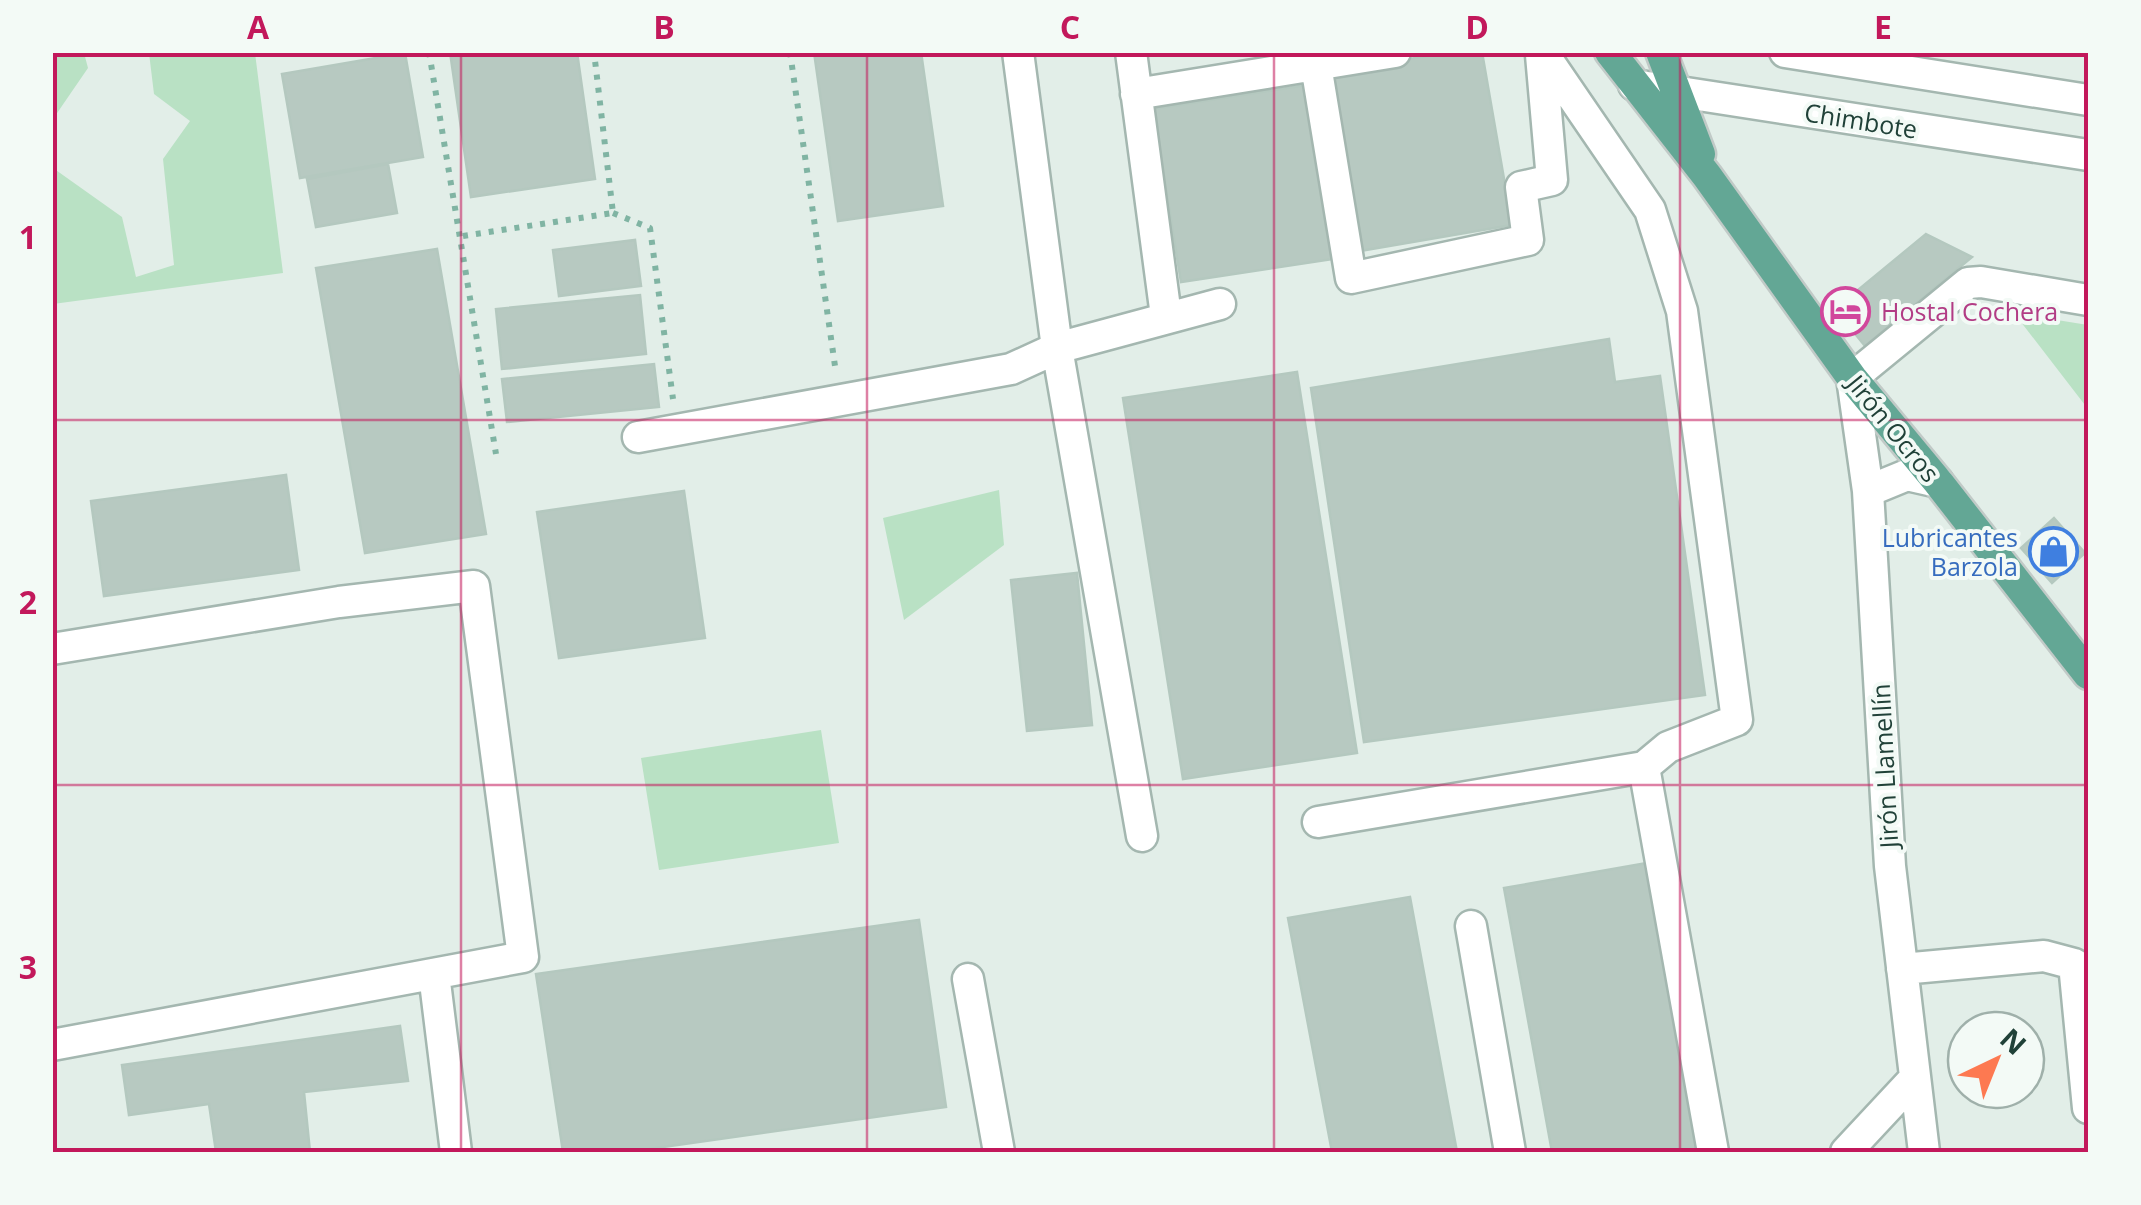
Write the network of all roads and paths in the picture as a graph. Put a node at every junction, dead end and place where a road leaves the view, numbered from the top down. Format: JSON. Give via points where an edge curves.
{"nodes":[{"id":1,"x":430,"y":52,"type":"edge"},
{"id":2,"x":594,"y":52,"type":"edge"},
{"id":3,"x":790,"y":52,"type":"edge"},
{"id":4,"x":1018,"y":52,"type":"edge"},
{"id":5,"x":1131,"y":52,"type":"edge"},
{"id":6,"x":1396,"y":52,"type":"edge"},
{"id":7,"x":1541,"y":52,"type":"edge"},
{"id":8,"x":1610,"y":52,"type":"edge"},
{"id":9,"x":1661,"y":52,"type":"edge"},
{"id":10,"x":1785,"y":52,"type":"edge"},
{"id":11,"x":1316,"y":65,"type":"junction"},
{"id":12,"x":1634,"y":85,"type":"junction"},
{"id":13,"x":1678,"y":92,"type":"junction"},
{"id":14,"x":1136,"y":94,"type":"junction"},
{"id":15,"x":2088,"y":100,"type":"edge"},
{"id":16,"x":2088,"y":155,"type":"edge"},
{"id":17,"x":1707,"y":176,"type":"junction"},
{"id":18,"x":613,"y":213,"type":"junction"},
{"id":19,"x":462,"y":236,"type":"junction"},
{"id":20,"x":2088,"y":300,"type":"edge"},
{"id":21,"x":1220,"y":304,"type":"dead end"},
{"id":22,"x":1166,"y":316,"type":"junction"},
{"id":23,"x":1057,"y":348,"type":"junction"},
{"id":24,"x":1852,"y":378,"type":"junction"},
{"id":25,"x":840,"y":400,"type":"junction"},
{"id":26,"x":678,"y":430,"type":"junction"},
{"id":27,"x":638,"y":438,"type":"dead end"},
{"id":28,"x":496,"y":454,"type":"dead end"},
{"id":29,"x":1938,"y":482,"type":"junction"},
{"id":30,"x":1868,"y":491,"type":"junction"},
{"id":31,"x":52,"y":648,"type":"edge"},
{"id":32,"x":2088,"y":674,"type":"edge"},
{"id":33,"x":1644,"y":766,"type":"junction"},
{"id":34,"x":1318,"y":822,"type":"dead end"},
{"id":35,"x":1142,"y":836,"type":"dead end"},
{"id":36,"x":1470,"y":926,"type":"dead end"},
{"id":37,"x":2082,"y":968,"type":"edge"},
{"id":38,"x":1902,"y":969,"type":"junction"},
{"id":39,"x":434,"y":974,"type":"junction"},
{"id":40,"x":968,"y":979,"type":"dead end"},
{"id":41,"x":52,"y":1044,"type":"edge"},
{"id":42,"x":1915,"y":1078,"type":"junction"},
{"id":43,"x":2088,"y":1108,"type":"edge"},
{"id":44,"x":456,"y":1152,"type":"edge"},
{"id":45,"x":999,"y":1152,"type":"edge"},
{"id":46,"x":1510,"y":1152,"type":"edge"},
{"id":47,"x":1713,"y":1152,"type":"edge"},
{"id":48,"x":1846,"y":1152,"type":"edge"},
{"id":49,"x":1924,"y":1152,"type":"edge"}],
"edges":[{"from":1,"to":19,"type":"path"},
{"from":2,"to":18,"type":"path"},
{"from":3,"to":25,"type":"path"},
{"from":4,"to":23,"type":"street"},
{"from":5,"to":14,"type":"street"},
{"from":6,"to":11,"type":"street"},
{"from":7,"to":11,"type":"street","via":[[1552,180],[1521,187],[1528,240],[1351,278]]},
{"from":7,"to":33,"type":"street","via":[[1650,210],[1682,311],[1736,720],[1668,748]]},
{"from":8,"to":12,"type":"main road","name":"Jirón Ocros"},
{"from":9,"to":13,"type":"main road","name":"Jirón Ocros"},
{"from":10,"to":15,"type":"street"},
{"from":11,"to":14,"type":"street"},
{"from":12,"to":13,"type":"street","name":"Chimbote"},
{"from":12,"to":17,"type":"main road","name":"Jirón Ocros"},
{"from":13,"to":16,"type":"street","name":"Chimbote"},
{"from":13,"to":17,"type":"main road","name":"Jirón Ocros"},
{"from":14,"to":22,"type":"street"},
{"from":17,"to":24,"type":"main road","name":"Jirón Ocros"},
{"from":18,"to":19,"type":"path"},
{"from":18,"to":26,"type":"path","via":[[650,228]]},
{"from":19,"to":28,"type":"path"},
{"from":20,"to":24,"type":"street","via":[[1968,283]]},
{"from":21,"to":22,"type":"street"},
{"from":22,"to":23,"type":"street"},
{"from":23,"to":25,"type":"street","via":[[1011,369]]},
{"from":23,"to":35,"type":"street"},
{"from":24,"to":29,"type":"main road","name":"Jirón Ocros"},
{"from":24,"to":30,"type":"street","name":"Jirón Llamellín"},
{"from":25,"to":26,"type":"street"},
{"from":26,"to":27,"type":"street"},
{"from":29,"to":30,"type":"street","via":[[1907,475]]},
{"from":29,"to":32,"type":"main road","name":"Jirón Ocros"},
{"from":30,"to":38,"type":"street","name":"Jirón Llamellín"},
{"from":31,"to":39,"type":"street","via":[[474,586],[523,958]]},
{"from":33,"to":34,"type":"street"},
{"from":33,"to":47,"type":"street"},
{"from":36,"to":46,"type":"street"},
{"from":37,"to":38,"type":"street","via":[[2044,956]]},
{"from":37,"to":43,"type":"street"},
{"from":38,"to":42,"type":"street","name":"Jirón Llamellín"},
{"from":39,"to":41,"type":"street"},
{"from":39,"to":44,"type":"street"},
{"from":40,"to":45,"type":"street"},
{"from":42,"to":48,"type":"street"},
{"from":42,"to":49,"type":"street","name":"Jirón Llamellín"}]}
